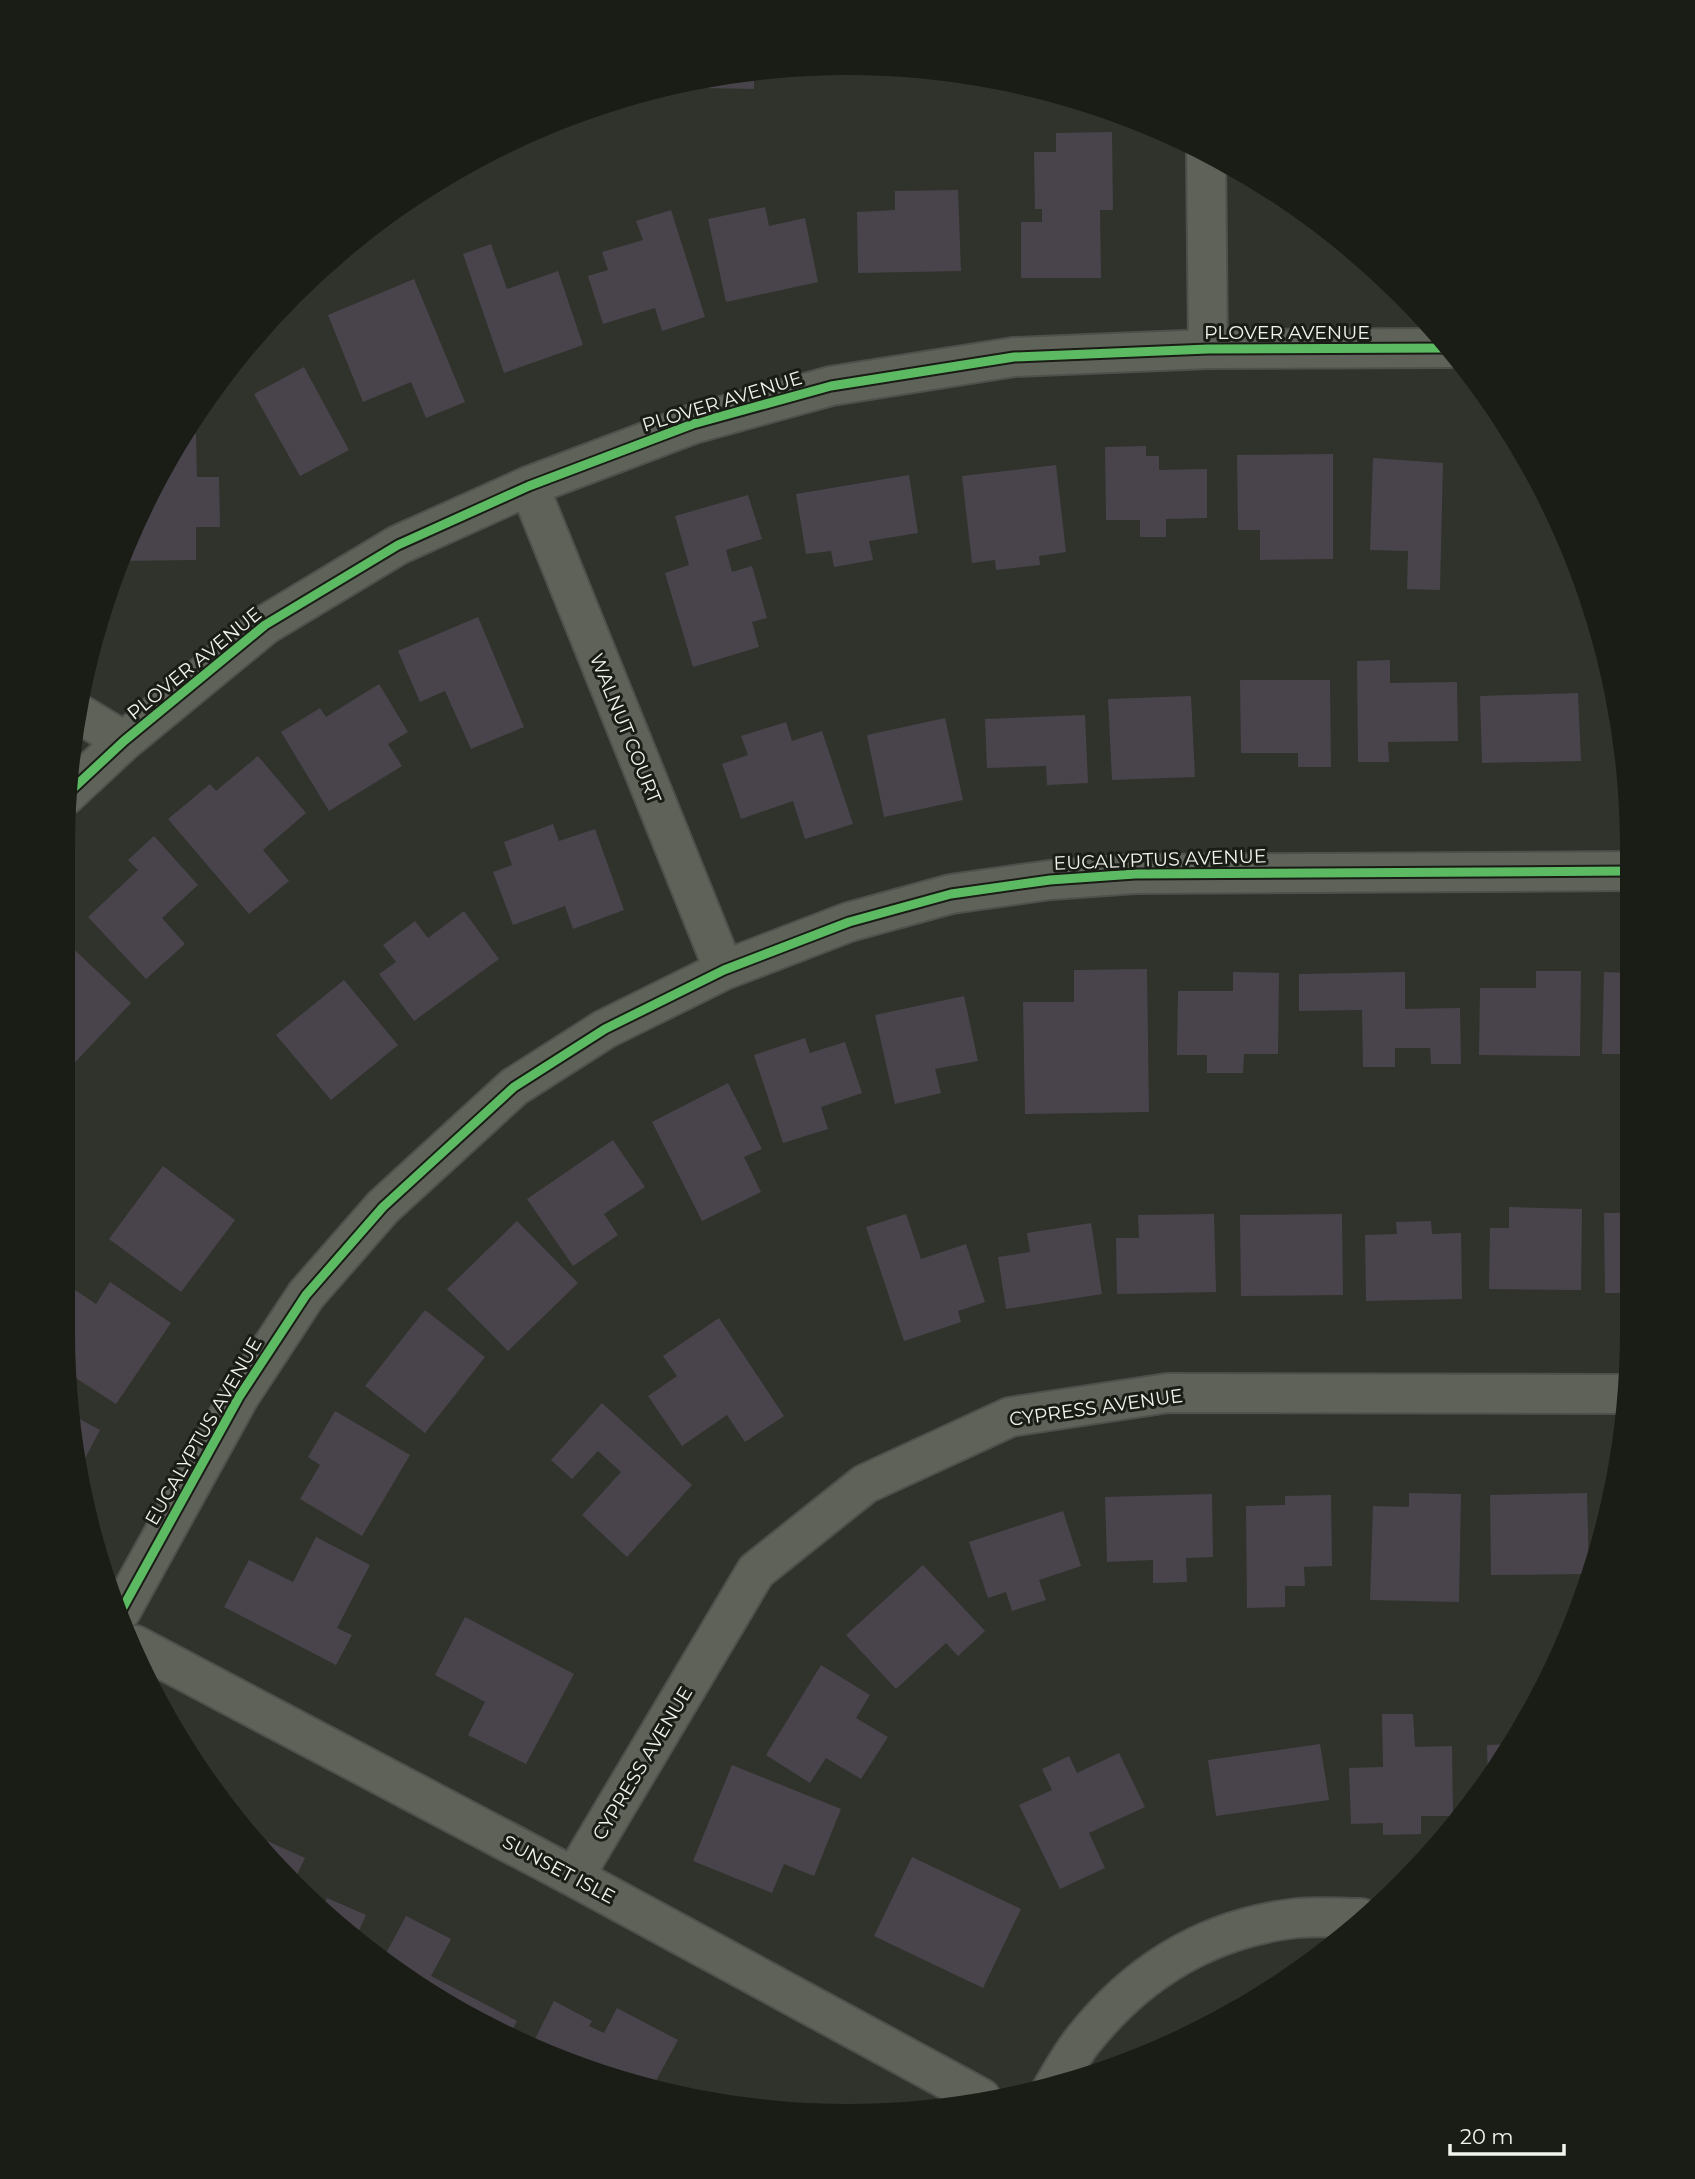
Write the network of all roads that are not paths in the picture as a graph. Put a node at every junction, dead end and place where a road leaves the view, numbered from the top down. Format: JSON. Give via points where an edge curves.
{"nodes":[{"id":1,"x":1206,"y":164,"type":"edge"},
{"id":2,"x":1436,"y":348,"type":"edge"},
{"id":3,"x":1208,"y":349,"type":"junction"},
{"id":4,"x":529,"y":486,"type":"junction"},
{"id":5,"x":87,"y":718,"type":"edge"},
{"id":6,"x":124,"y":741,"type":"junction"},
{"id":7,"x":78,"y":784,"type":"edge"},
{"id":8,"x":1620,"y":871,"type":"edge"},
{"id":9,"x":724,"y":970,"type":"junction"},
{"id":10,"x":1617,"y":1394,"type":"edge"},
{"id":11,"x":125,"y":1604,"type":"edge"},
{"id":12,"x":144,"y":1649,"type":"edge"},
{"id":13,"x":574,"y":1877,"type":"junction"},
{"id":14,"x":1350,"y":1918,"type":"edge"},
{"id":15,"x":1062,"y":2073,"type":"edge"},
{"id":16,"x":972,"y":2093,"type":"edge"}],
"edges":[{"from":1,"to":3,"type":"street"},
{"from":2,"to":3,"type":"street","name":"PLOVER AVENUE"},
{"from":3,"to":4,"type":"street","name":"PLOVER AVENUE","via":[[1014,357],[831,386],[693,424]]},
{"from":4,"to":6,"type":"street","name":"PLOVER AVENUE","via":[[398,545],[265,625]]},
{"from":4,"to":9,"type":"street","name":"WALNUT COURT"},
{"from":5,"to":6,"type":"street"},
{"from":6,"to":7,"type":"street","name":"PLOVER AVENUE"},
{"from":8,"to":9,"type":"street","name":"EUCALYPTUS AVENUE","via":[[1135,874],[1050,880],[951,894],[849,922]]},
{"from":9,"to":11,"type":"street","name":"EUCALYPTUS AVENUE","via":[[605,1030],[514,1087],[383,1208],[306,1295],[246,1385]]},
{"from":10,"to":13,"type":"street","name":"CYPRESS AVENUE","via":[[1168,1393],[1010,1417],[877,1478],[756,1571]]},
{"from":12,"to":13,"type":"street","name":"SUNSET ISLE"},
{"from":13,"to":16,"type":"street","name":"SUNSET ISLE"},
{"from":14,"to":15,"type":"street","via":[[1297,1918],[1226,1932],[1173,1959],[1124,1995],[1083,2040]]}]}
